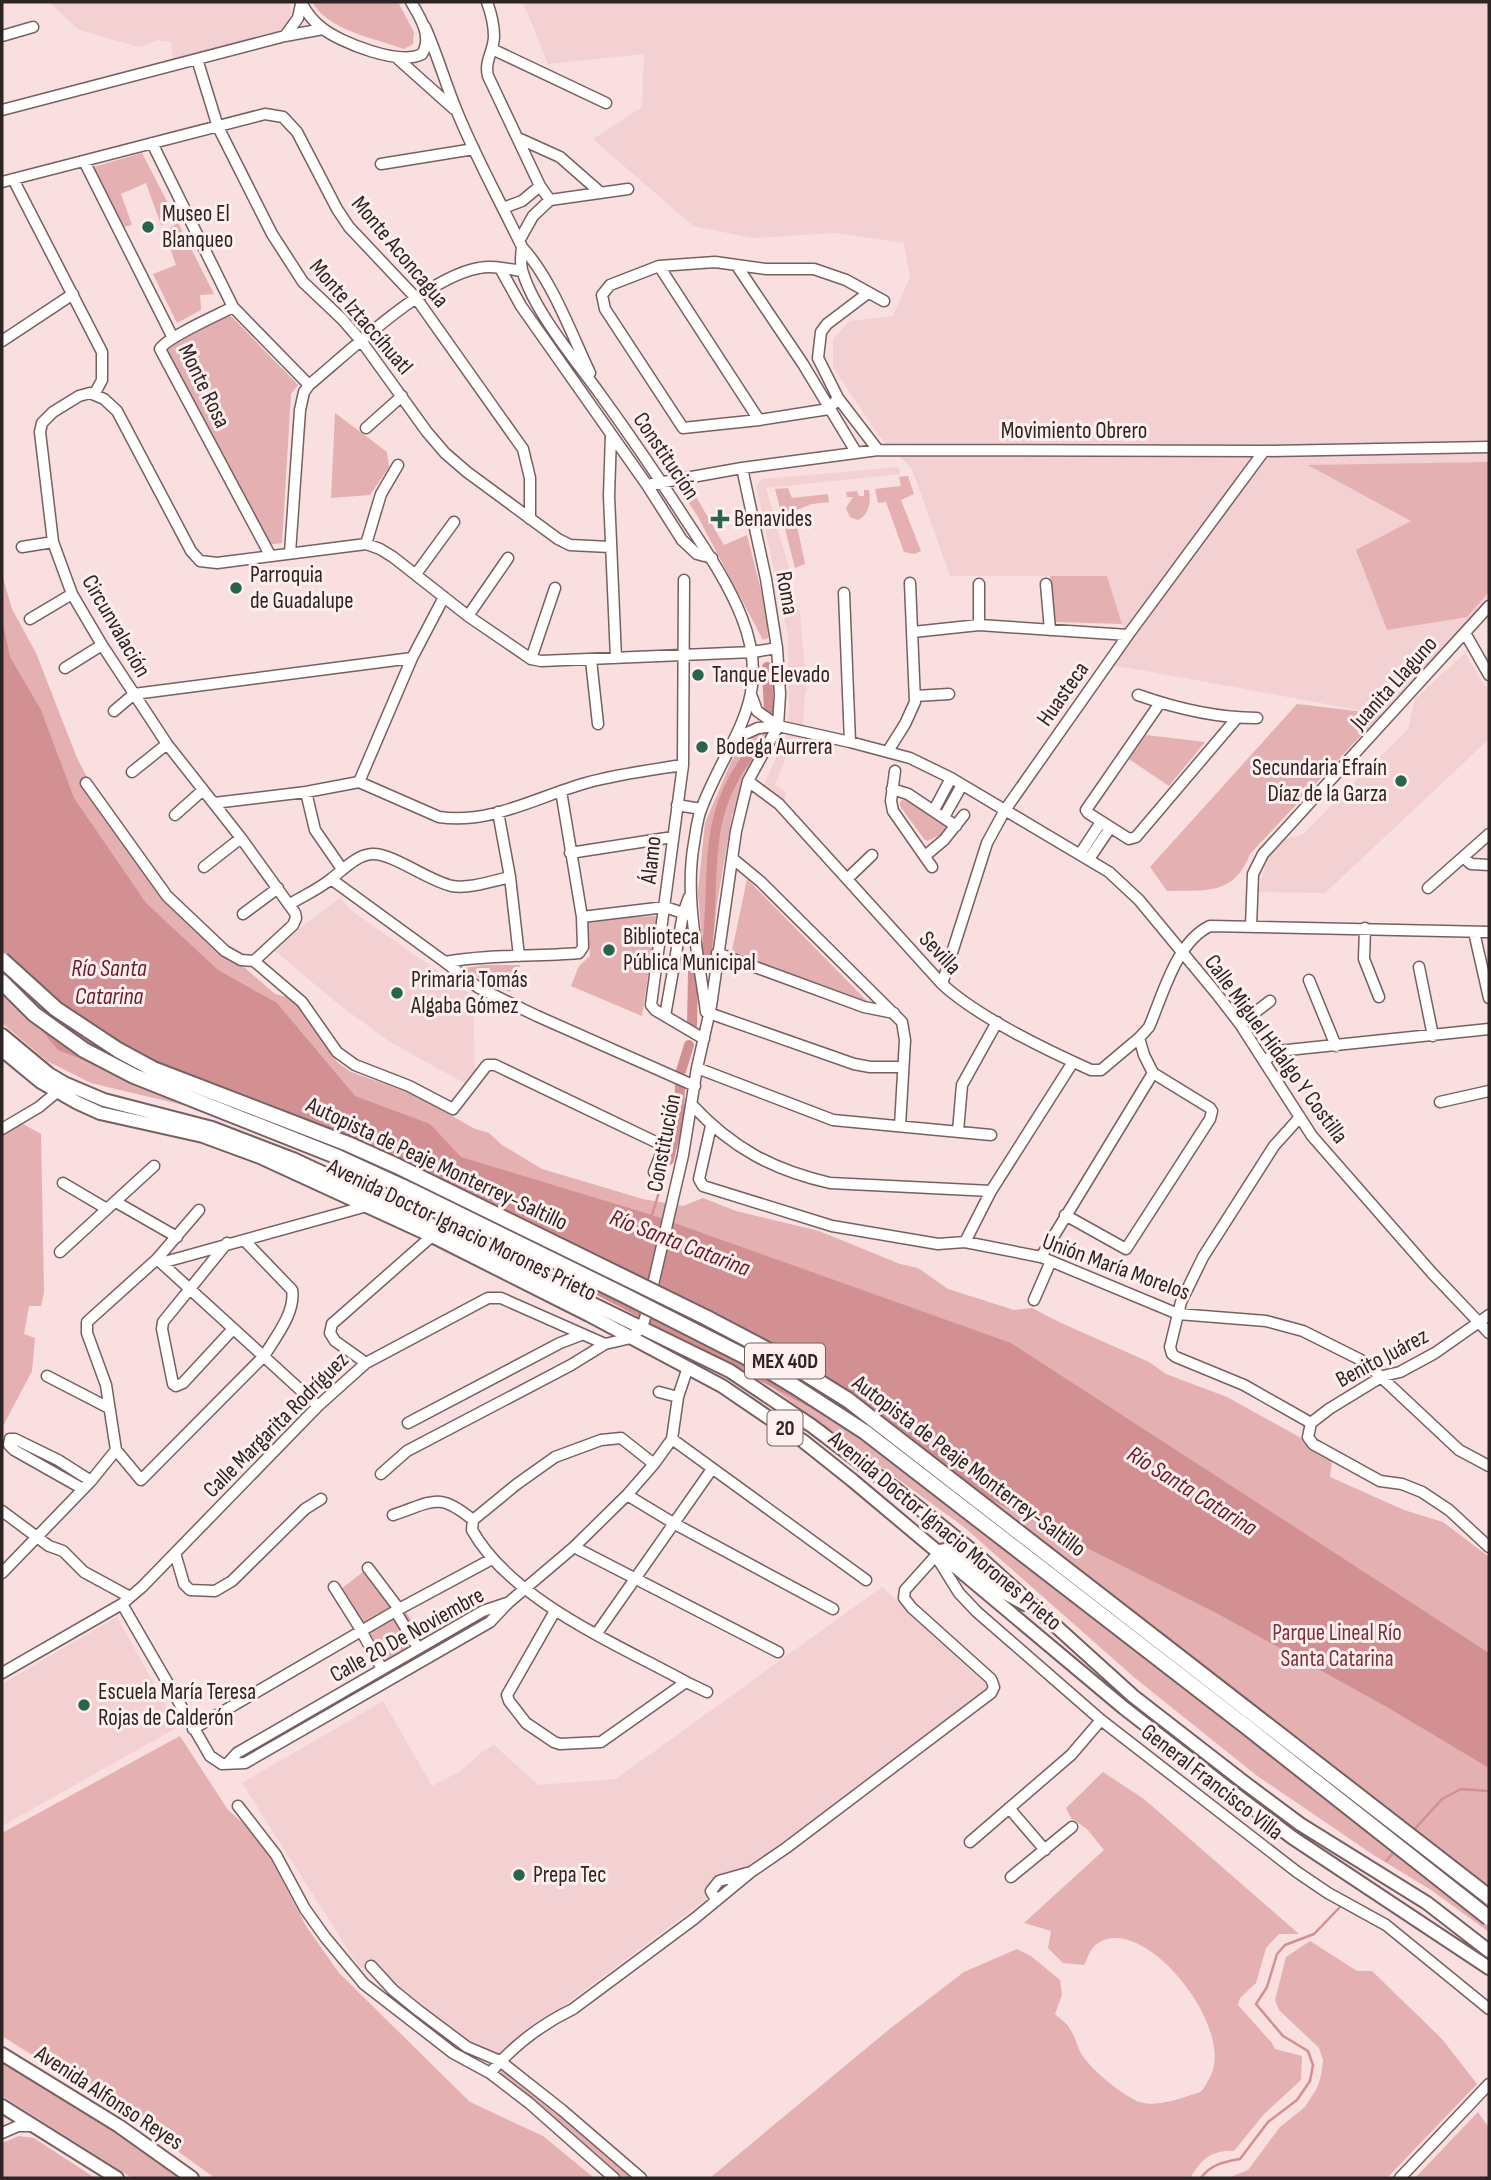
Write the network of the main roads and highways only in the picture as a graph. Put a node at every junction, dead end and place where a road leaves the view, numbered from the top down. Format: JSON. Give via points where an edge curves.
{"nodes":[{"id":1,"x":2,"y":960,"type":"edge"},
{"id":2,"x":2,"y":982,"type":"edge"},
{"id":3,"x":2,"y":1035,"type":"edge"},
{"id":4,"x":2,"y":1051,"type":"edge"},
{"id":5,"x":938,"y":1554,"type":"junction"},
{"id":6,"x":1035,"y":1607,"type":"junction"},
{"id":7,"x":1489,"y":1897,"type":"edge"},
{"id":8,"x":1427,"y":1903,"type":"junction"},
{"id":9,"x":1489,"y":1918,"type":"edge"},
{"id":10,"x":1489,"y":1942,"type":"edge"},
{"id":11,"x":1489,"y":1951,"type":"edge"},
{"id":12,"x":1489,"y":1971,"type":"edge"},
{"id":13,"x":2,"y":2054,"type":"edge"},
{"id":14,"x":2,"y":2106,"type":"edge"},
{"id":15,"x":117,"y":2178,"type":"edge"},
{"id":16,"x":192,"y":2178,"type":"edge"}],
"edges":[{"from":1,"to":7,"type":"highway","name":"Autopista de Peaje Monterrey-Saltillo","number":"MEX 40D","bridge":true,"via":[[56,1009],[153,1069],[397,1166],[705,1317],[848,1400]]},
{"from":2,"to":9,"type":"highway","name":"Autopista de Peaje Monterrey-Saltillo","number":"MEX 40D","bridge":true,"via":[[34,1014],[84,1050],[134,1076],[408,1189],[746,1357],[794,1386],[864,1432]]},
{"from":3,"to":6,"type":"main road","name":"Avenida Doctor Ignacio Morones Prieto","number":"20","via":[[64,1083],[104,1100],[212,1128],[293,1159],[644,1321],[812,1426],[966,1546]]},
{"from":4,"to":5,"type":"main road","name":"Avenida Doctor Ignacio Morones Prieto","number":"20","via":[[57,1092],[100,1112],[177,1129],[260,1157],[432,1236],[688,1367],[803,1441]]},
{"from":5,"to":6,"type":"main road","via":[[953,1549],[1007,1594]]},
{"from":5,"to":12,"type":"main road","name":"Avenida Doctor Ignacio Morones Prieto","number":"20","via":[[1236,1795]]},
{"from":6,"to":8,"type":"main road","name":"Avenida Doctor Ignacio Morones Prieto","number":"20","via":[[1133,1696],[1245,1783],[1300,1824]]},
{"from":8,"to":10,"type":"main road","name":"Avenida Doctor Ignacio Morones Prieto","number":"20"},
{"from":8,"to":11,"type":"main road","name":"Avenida Doctor Ignacio Morones Prieto","number":"20"},
{"from":13,"to":16,"type":"main road","name":"Avenida Alfonso Reyes","via":[[119,2126]]},
{"from":14,"to":15,"type":"main road"}]}
